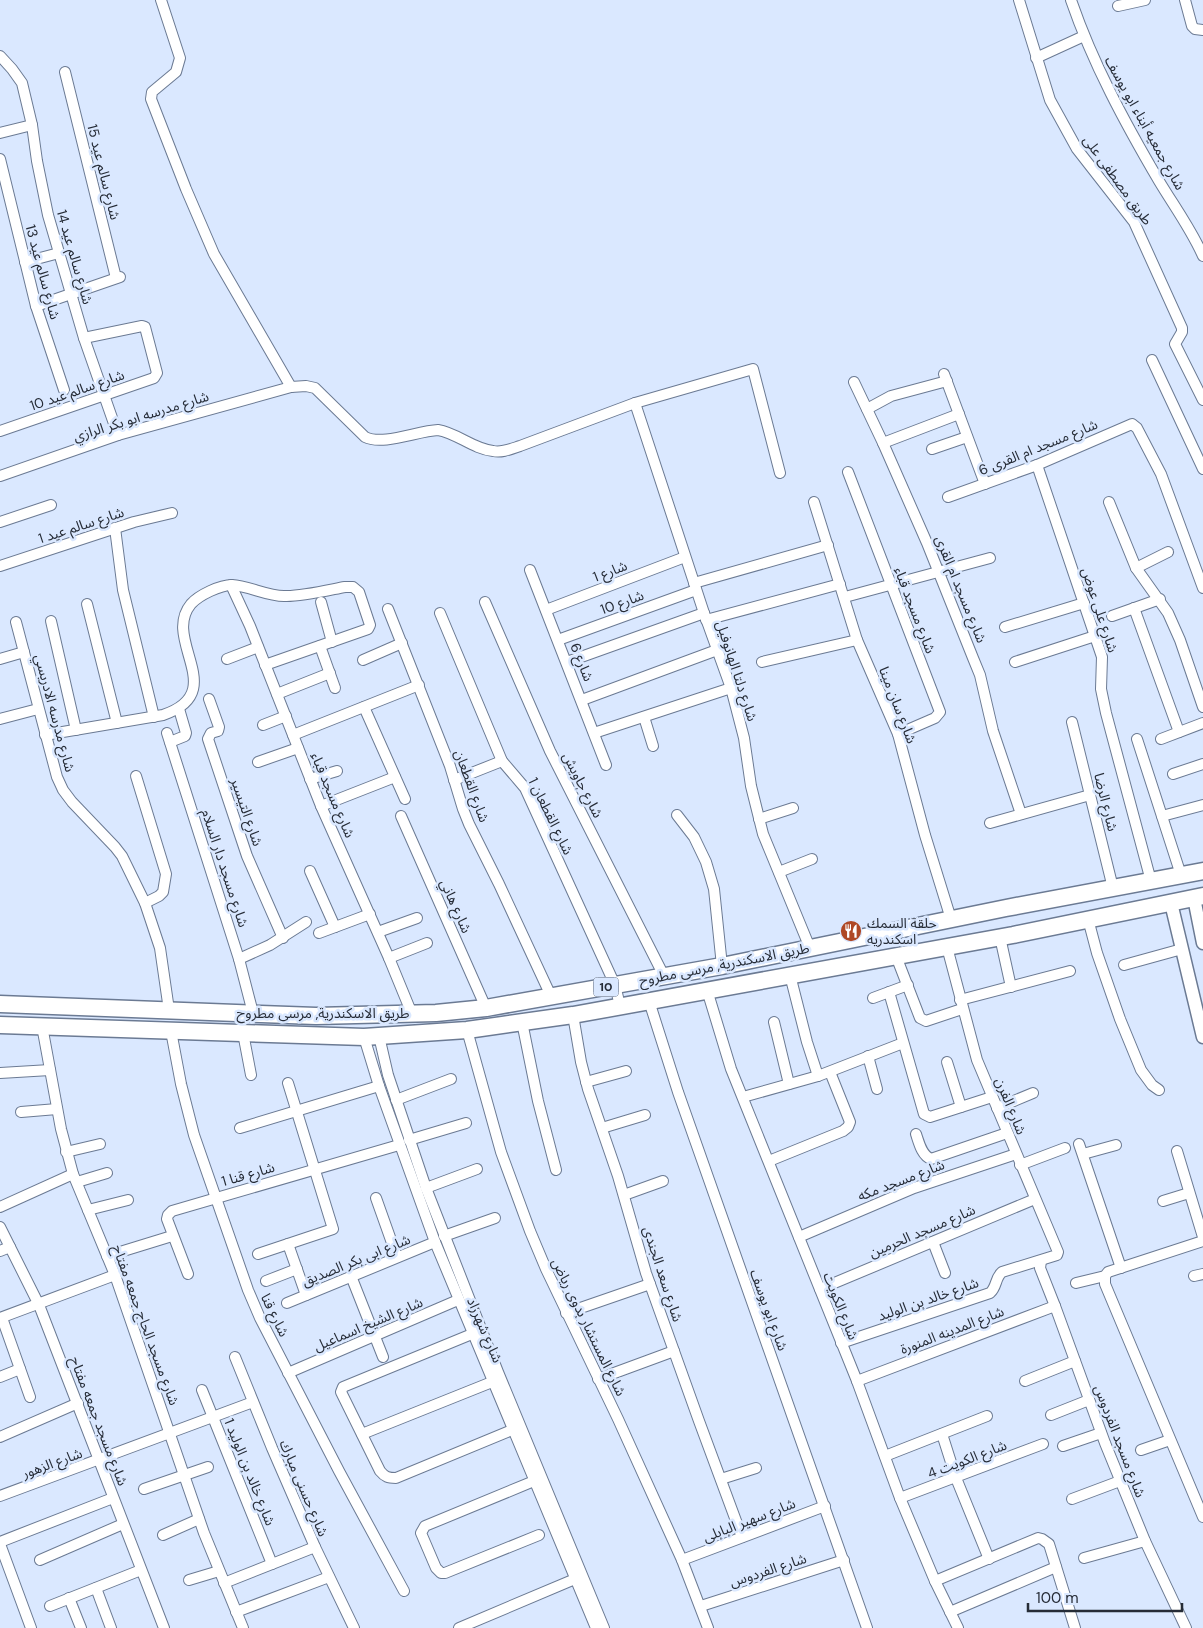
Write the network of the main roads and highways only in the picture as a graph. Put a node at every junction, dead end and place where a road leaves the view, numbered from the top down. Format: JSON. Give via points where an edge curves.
{"nodes":[{"id":1,"x":1203,"y":871,"type":"edge"},
{"id":2,"x":1199,"y":897,"type":"edge"},
{"id":3,"x":1006,"y":908,"type":"junction"},
{"id":4,"x":1006,"y":936,"type":"junction"},
{"id":5,"x":0,"y":1004,"type":"edge"},
{"id":6,"x":0,"y":1025,"type":"edge"}],
"edges":[{"from":1,"to":3,"type":"main road","name":"طريق الاسكندرية, مرسى مطروح","number":"10"},
{"from":2,"to":4,"type":"main road","name":"طريق الاسكندرية, مرسى مطروح","number":"10"},
{"from":3,"to":4,"type":"main road"},
{"from":3,"to":5,"type":"main road","name":"طريق الاسكندرية, مرسى مطروح","number":"10","via":[[722,966],[486,1008],[412,1014],[316,1016]]},
{"from":4,"to":6,"type":"main road","name":"طريق الاسكندرية, مرسى مطروح","number":"10","via":[[574,1015],[467,1030],[372,1036]]}]}
